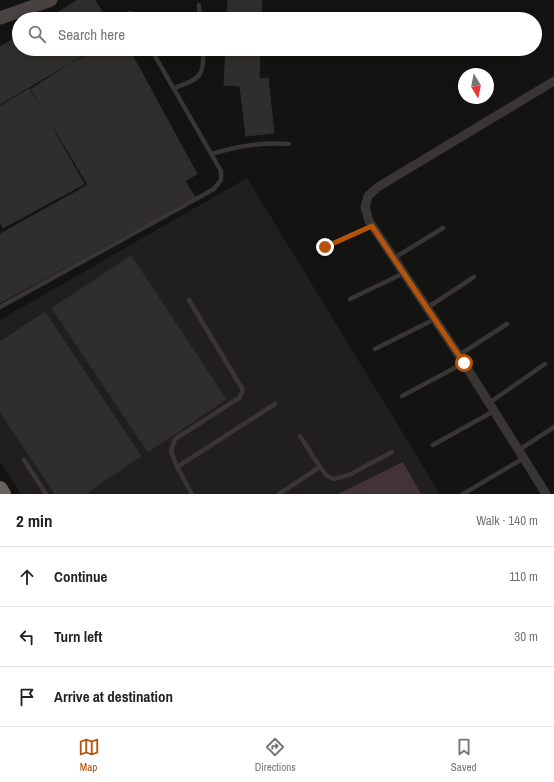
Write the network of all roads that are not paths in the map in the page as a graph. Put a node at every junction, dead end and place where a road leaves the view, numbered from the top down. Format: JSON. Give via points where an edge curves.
{"nodes":[{"id":1,"x":51,"y":0,"type":"edge"},
{"id":2,"x":199,"y":5,"type":"dead end"},
{"id":3,"x":17,"y":12,"type":"edge"},
{"id":4,"x":200,"y":12,"type":"edge"},
{"id":5,"x":12,"y":14,"type":"edge"},
{"id":6,"x":0,"y":18,"type":"edge"},
{"id":7,"x":155,"y":56,"type":"edge"},
{"id":8,"x":203,"y":56,"type":"edge"},
{"id":9,"x":554,"y":81,"type":"edge"},
{"id":10,"x":174,"y":88,"type":"junction"},
{"id":11,"x":288,"y":144,"type":"dead end"},
{"id":12,"x":211,"y":154,"type":"junction"},
{"id":13,"x":372,"y":226,"type":"junction"},
{"id":14,"x":443,"y":228,"type":"dead end"},
{"id":15,"x":325,"y":247,"type":"dead end"},
{"id":16,"x":394,"y":258,"type":"junction"},
{"id":17,"x":404,"y":273,"type":"junction"},
{"id":18,"x":474,"y":277,"type":"dead end"},
{"id":19,"x":350,"y":299,"type":"dead end"},
{"id":20,"x":189,"y":300,"type":"dead end"},
{"id":21,"x":0,"y":307,"type":"edge"},
{"id":22,"x":427,"y":308,"type":"junction"},
{"id":23,"x":435,"y":319,"type":"junction"},
{"id":24,"x":507,"y":324,"type":"dead end"},
{"id":25,"x":375,"y":349,"type":"dead end"},
{"id":26,"x":462,"y":359,"type":"junction"},
{"id":27,"x":545,"y":364,"type":"dead end"},
{"id":28,"x":402,"y":396,"type":"dead end"},
{"id":29,"x":275,"y":404,"type":"dead end"},
{"id":30,"x":492,"y":407,"type":"junction"},
{"id":31,"x":554,"y":427,"type":"edge"},
{"id":32,"x":300,"y":436,"type":"dead end"},
{"id":33,"x":433,"y":445,"type":"dead end"},
{"id":34,"x":392,"y":452,"type":"dead end"},
{"id":35,"x":522,"y":454,"type":"junction"},
{"id":36,"x":24,"y":460,"type":"dead end"},
{"id":37,"x":177,"y":467,"type":"junction"},
{"id":38,"x":320,"y":467,"type":"junction"},
{"id":39,"x":0,"y":490,"type":"edge"},
{"id":40,"x":3,"y":494,"type":"edge"},
{"id":41,"x":46,"y":494,"type":"edge"},
{"id":42,"x":192,"y":494,"type":"edge"},
{"id":43,"x":279,"y":494,"type":"edge"},
{"id":44,"x":463,"y":494,"type":"edge"},
{"id":45,"x":546,"y":494,"type":"edge"}],
"edges":[{"from":1,"to":3,"type":"street"},
{"from":2,"to":4,"type":"lane"},
{"from":5,"to":6,"type":"street"},
{"from":7,"to":10,"type":"lane"},
{"from":8,"to":10,"type":"lane","via":[[201,76]]},
{"from":9,"to":13,"type":"street","via":[[378,187],[368,196],[365,207]]},
{"from":10,"to":12,"type":"lane"},
{"from":11,"to":12,"type":"lane","via":[[264,142]]},
{"from":12,"to":21,"type":"lane","via":[[221,171],[221,180],[214,190]]},
{"from":13,"to":15,"type":"lane"},
{"from":13,"to":16,"type":"street"},
{"from":14,"to":16,"type":"lane"},
{"from":16,"to":17,"type":"street"},
{"from":17,"to":19,"type":"lane"},
{"from":17,"to":22,"type":"street"},
{"from":18,"to":22,"type":"lane"},
{"from":20,"to":37,"type":"lane","via":[[244,390],[239,398],[175,439],[172,451]]},
{"from":22,"to":23,"type":"street"},
{"from":23,"to":25,"type":"lane"},
{"from":23,"to":26,"type":"street"},
{"from":24,"to":26,"type":"lane"},
{"from":26,"to":28,"type":"lane"},
{"from":26,"to":30,"type":"street"},
{"from":27,"to":30,"type":"lane"},
{"from":29,"to":37,"type":"lane"},
{"from":30,"to":33,"type":"lane"},
{"from":30,"to":35,"type":"street"},
{"from":31,"to":35,"type":"lane"},
{"from":32,"to":38,"type":"lane"},
{"from":34,"to":38,"type":"lane","via":[[349,475],[333,479]]},
{"from":35,"to":44,"type":"lane"},
{"from":35,"to":45,"type":"street"},
{"from":36,"to":41,"type":"lane"},
{"from":37,"to":42,"type":"lane"},
{"from":38,"to":43,"type":"lane"},
{"from":39,"to":40,"type":"highway"}]}
